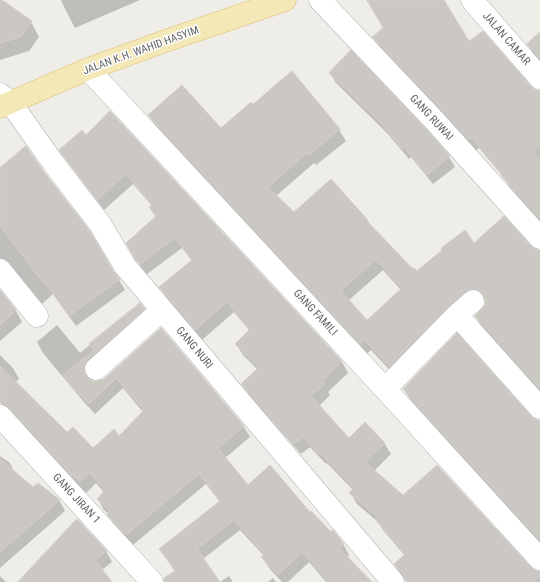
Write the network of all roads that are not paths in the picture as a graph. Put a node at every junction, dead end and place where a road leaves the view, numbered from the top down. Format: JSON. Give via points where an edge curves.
{"nodes":[{"id":1,"x":285,"y":0,"type":"edge"},
{"id":2,"x":320,"y":0,"type":"edge"},
{"id":3,"x":472,"y":0,"type":"edge"},
{"id":4,"x":88,"y":70,"type":"junction"},
{"id":5,"x":540,"y":78,"type":"edge"},
{"id":6,"x":3,"y":101,"type":"edge"},
{"id":7,"x":540,"y":238,"type":"edge"},
{"id":8,"x":0,"y":270,"type":"edge"},
{"id":9,"x":162,"y":310,"type":"junction"},
{"id":10,"x":37,"y":316,"type":"dead end"},
{"id":11,"x":96,"y":368,"type":"dead end"},
{"id":12,"x":385,"y":389,"type":"junction"},
{"id":13,"x":540,"y":408,"type":"edge"},
{"id":14,"x":0,"y":416,"type":"edge"},
{"id":15,"x":540,"y":559,"type":"edge"},
{"id":16,"x":152,"y":582,"type":"edge"},
{"id":17,"x":393,"y":582,"type":"edge"}],
"edges":[{"from":1,"to":4,"type":"main road","name":"JALAN K.H. WAHID HASYIM"},
{"from":2,"to":7,"type":"street","name":"GANG RUWAI","via":[[435,121]]},
{"from":3,"to":5,"type":"street","name":"JALAN CAMAR"},
{"from":4,"to":6,"type":"main road","name":"JALAN K.H. WAHID HASYIM"},
{"from":4,"to":12,"type":"street","name":"GANG FAMILI"},
{"from":6,"to":9,"type":"street","name":"GANG NURI","via":[[100,224],[125,266]]},
{"from":8,"to":10,"type":"street"},
{"from":9,"to":11,"type":"street"},
{"from":9,"to":17,"type":"street","name":"GANG NURI"},
{"from":12,"to":13,"type":"street","via":[[465,308]]},
{"from":12,"to":15,"type":"street","name":"GANG FAMILI"},
{"from":14,"to":16,"type":"street","name":"GANG JIRAN 1"}]}
